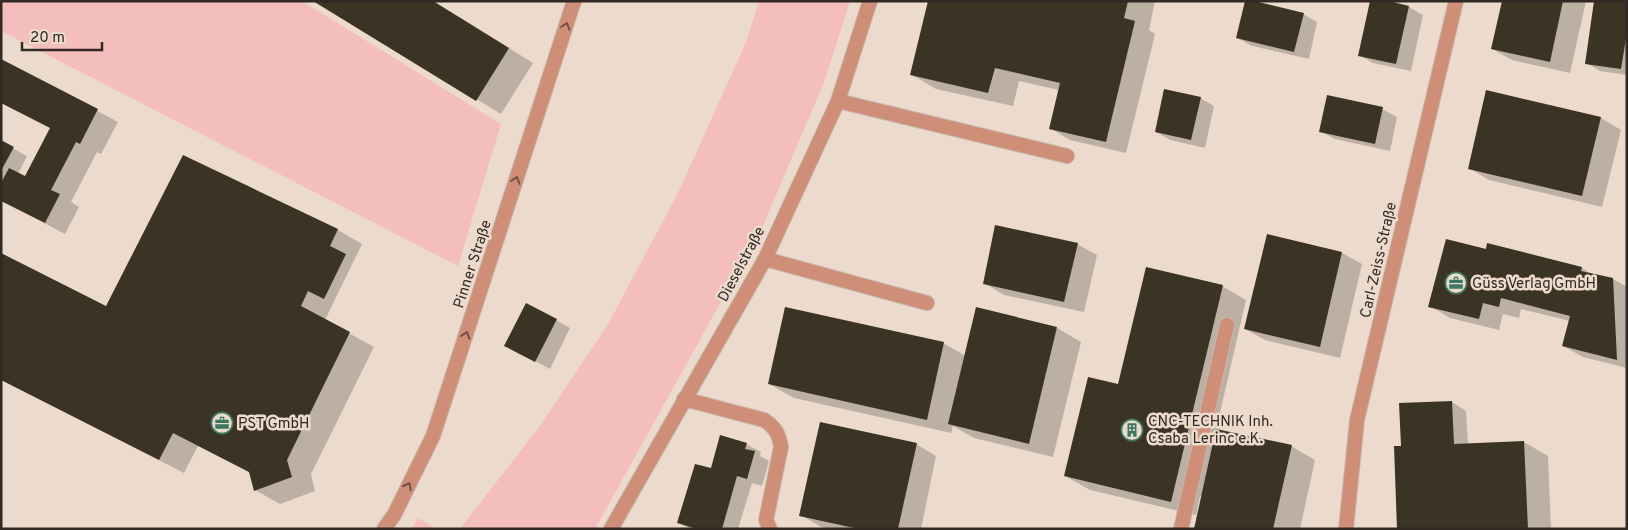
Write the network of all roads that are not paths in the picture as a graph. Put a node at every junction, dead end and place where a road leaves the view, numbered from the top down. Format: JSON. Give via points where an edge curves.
{"nodes":[{"id":1,"x":574,"y":1,"type":"edge"},
{"id":2,"x":870,"y":1,"type":"edge"},
{"id":3,"x":1456,"y":1,"type":"edge"},
{"id":4,"x":838,"y":101,"type":"junction"},
{"id":5,"x":1067,"y":156,"type":"dead end"},
{"id":6,"x":765,"y":259,"type":"junction"},
{"id":7,"x":927,"y":303,"type":"dead end"},
{"id":8,"x":1228,"y":325,"type":"dead end"},
{"id":9,"x":684,"y":399,"type":"junction"},
{"id":10,"x":384,"y":529,"type":"edge"},
{"id":11,"x":611,"y":529,"type":"edge"},
{"id":12,"x":770,"y":529,"type":"edge"},
{"id":13,"x":1181,"y":529,"type":"edge"},
{"id":14,"x":1346,"y":529,"type":"edge"}],
"edges":[{"from":10,"to":1,"type":"street","name":"Pinner Straße","one_way":true,"via":[[433,436]]},
{"from":2,"to":4,"type":"street","name":"Dieselstraße"},
{"from":3,"to":14,"type":"street","name":"Carl-Zeiss-Straße","via":[[1357,420]]},
{"from":4,"to":5,"type":"street"},
{"from":4,"to":6,"type":"street","name":"Dieselstraße"},
{"from":6,"to":7,"type":"street"},
{"from":6,"to":9,"type":"street","name":"Dieselstraße"},
{"from":8,"to":13,"type":"street"},
{"from":9,"to":11,"type":"street","name":"Dieselstraße"},
{"from":9,"to":12,"type":"street","via":[[764,420],[779,436],[781,447],[766,520]]}]}
